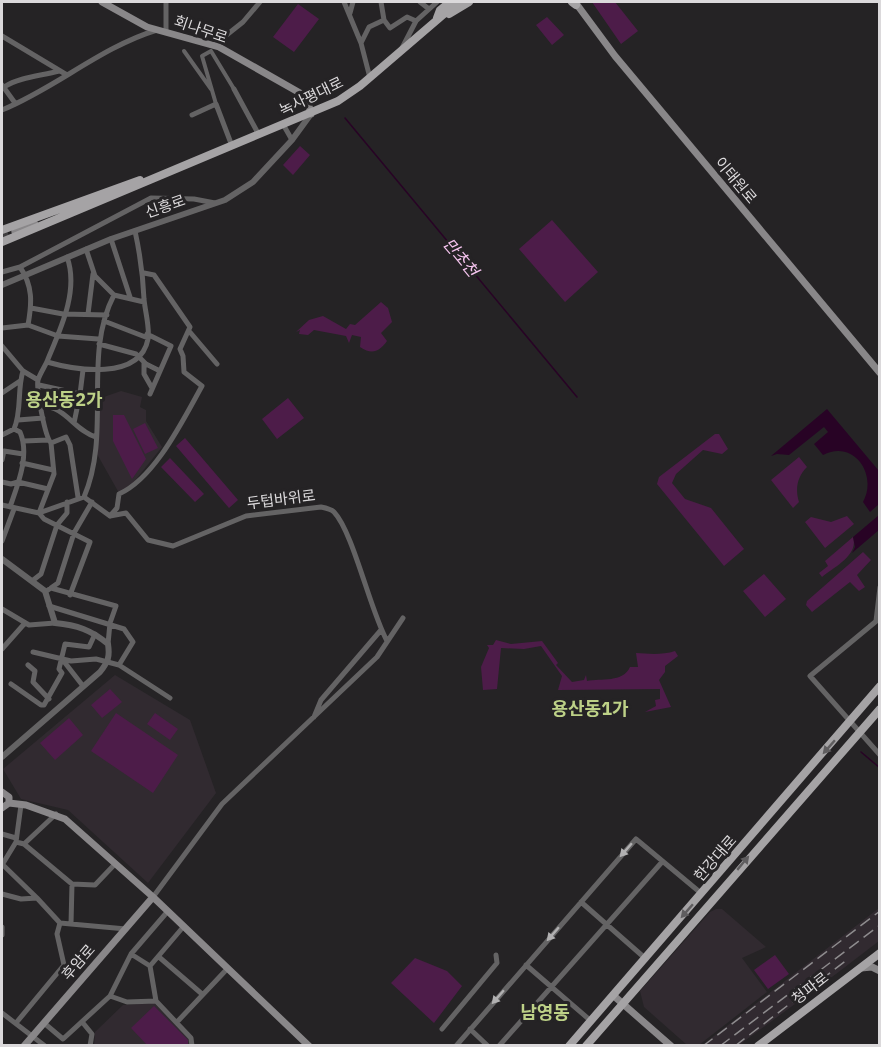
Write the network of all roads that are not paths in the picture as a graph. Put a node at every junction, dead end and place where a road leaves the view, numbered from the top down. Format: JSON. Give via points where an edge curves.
{"nodes":[{"id":1,"x":102,"y":2,"type":"edge"},
{"id":2,"x":166,"y":2,"type":"edge"},
{"id":3,"x":260,"y":2,"type":"edge"},
{"id":4,"x":344,"y":2,"type":"edge"},
{"id":5,"x":353,"y":2,"type":"edge"},
{"id":6,"x":381,"y":2,"type":"edge"},
{"id":7,"x":420,"y":2,"type":"edge"},
{"id":8,"x":437,"y":2,"type":"edge"},
{"id":9,"x":450,"y":2,"type":"edge"},
{"id":10,"x":468,"y":2,"type":"edge"},
{"id":11,"x":574,"y":3,"type":"edge"},
{"id":12,"x":459,"y":5,"type":"edge"},
{"id":13,"x":429,"y":9,"type":"junction"},
{"id":14,"x":349,"y":15,"type":"junction"},
{"id":15,"x":384,"y":20,"type":"junction"},
{"id":16,"x":416,"y":21,"type":"junction"},
{"id":17,"x":435,"y":22,"type":"junction"},
{"id":18,"x":162,"y":30,"type":"junction"},
{"id":19,"x":2,"y":36,"type":"edge"},
{"id":20,"x":361,"y":43,"type":"junction"},
{"id":21,"x":212,"y":48,"type":"junction"},
{"id":22,"x":184,"y":51,"type":"dead end"},
{"id":23,"x":398,"y":55,"type":"junction"},
{"id":24,"x":59,"y":71,"type":"junction"},
{"id":25,"x":67,"y":75,"type":"junction"},
{"id":26,"x":370,"y":78,"type":"junction"},
{"id":27,"x":3,"y":86,"type":"edge"},
{"id":28,"x":211,"y":89,"type":"junction"},
{"id":29,"x":234,"y":89,"type":"joint"},
{"id":30,"x":15,"y":103,"type":"junction"},
{"id":31,"x":216,"y":104,"type":"junction"},
{"id":32,"x":2,"y":110,"type":"edge"},
{"id":33,"x":311,"y":114,"type":"junction"},
{"id":34,"x":192,"y":116,"type":"dead end"},
{"id":35,"x":284,"y":126,"type":"junction"},
{"id":36,"x":259,"y":135,"type":"junction"},
{"id":37,"x":292,"y":140,"type":"junction"},
{"id":38,"x":232,"y":146,"type":"junction"},
{"id":39,"x":154,"y":178,"type":"junction"},
{"id":40,"x":99,"y":201,"type":"junction"},
{"id":41,"x":216,"y":203,"type":"junction"},
{"id":42,"x":7,"y":229,"type":"edge"},
{"id":43,"x":135,"y":231,"type":"junction"},
{"id":44,"x":111,"y":239,"type":"junction"},
{"id":45,"x":2,"y":242,"type":"edge"},
{"id":46,"x":86,"y":249,"type":"junction"},
{"id":47,"x":67,"y":257,"type":"junction"},
{"id":48,"x":20,"y":267,"type":"junction"},
{"id":49,"x":93,"y":271,"type":"junction"},
{"id":50,"x":2,"y":272,"type":"edge"},
{"id":51,"x":144,"y":273,"type":"junction"},
{"id":52,"x":26,"y":275,"type":"junction"},
{"id":53,"x":2,"y":285,"type":"edge"},
{"id":54,"x":114,"y":295,"type":"junction"},
{"id":55,"x":130,"y":297,"type":"junction"},
{"id":56,"x":144,"y":302,"type":"junction"},
{"id":57,"x":31,"y":308,"type":"junction"},
{"id":58,"x":63,"y":314,"type":"junction"},
{"id":59,"x":88,"y":314,"type":"junction"},
{"id":60,"x":106,"y":315,"type":"junction"},
{"id":61,"x":104,"y":321,"type":"junction"},
{"id":62,"x":28,"y":325,"type":"junction"},
{"id":63,"x":2,"y":328,"type":"edge"},
{"id":64,"x":189,"y":331,"type":"junction"},
{"id":65,"x":58,"y":336,"type":"junction"},
{"id":66,"x":147,"y":336,"type":"junction"},
{"id":67,"x":99,"y":342,"type":"junction"},
{"id":68,"x":2,"y":346,"type":"edge"},
{"id":69,"x":171,"y":346,"type":"junction"},
{"id":70,"x":180,"y":349,"type":"junction"},
{"id":71,"x":138,"y":357,"type":"junction"},
{"id":72,"x":47,"y":362,"type":"junction"},
{"id":73,"x":144,"y":362,"type":"junction"},
{"id":74,"x":216,"y":364,"type":"dead end"},
{"id":75,"x":83,"y":370,"type":"junction"},
{"id":76,"x":99,"y":370,"type":"junction"},
{"id":77,"x":24,"y":371,"type":"junction"},
{"id":78,"x":160,"y":371,"type":"junction"},
{"id":79,"x":879,"y":373,"type":"edge"},
{"id":80,"x":20,"y":381,"type":"junction"},
{"id":81,"x":38,"y":383,"type":"junction"},
{"id":82,"x":2,"y":393,"type":"edge"},
{"id":83,"x":81,"y":394,"type":"junction"},
{"id":84,"x":42,"y":406,"type":"junction"},
{"id":85,"x":44,"y":418,"type":"junction"},
{"id":86,"x":18,"y":420,"type":"junction"},
{"id":87,"x":74,"y":423,"type":"junction"},
{"id":88,"x":14,"y":429,"type":"junction"},
{"id":89,"x":2,"y":435,"type":"edge"},
{"id":90,"x":96,"y":437,"type":"junction"},
{"id":91,"x":24,"y":441,"type":"junction"},
{"id":92,"x":50,"y":441,"type":"junction"},
{"id":93,"x":24,"y":454,"type":"junction"},
{"id":94,"x":2,"y":460,"type":"edge"},
{"id":95,"x":22,"y":463,"type":"junction"},
{"id":96,"x":54,"y":470,"type":"junction"},
{"id":97,"x":2,"y":482,"type":"edge"},
{"id":98,"x":18,"y":482,"type":"junction"},
{"id":99,"x":48,"y":489,"type":"junction"},
{"id":100,"x":81,"y":497,"type":"junction"},
{"id":101,"x":67,"y":502,"type":"junction"},
{"id":102,"x":92,"y":502,"type":"junction"},
{"id":103,"x":2,"y":505,"type":"edge"},
{"id":104,"x":12,"y":508,"type":"junction"},
{"id":105,"x":39,"y":513,"type":"junction"},
{"id":106,"x":110,"y":516,"type":"junction"},
{"id":107,"x":57,"y":525,"type":"junction"},
{"id":108,"x":75,"y":534,"type":"junction"},
{"id":109,"x":2,"y":541,"type":"edge"},
{"id":110,"x":2,"y":559,"type":"edge"},
{"id":111,"x":32,"y":581,"type":"junction"},
{"id":112,"x":879,"y":587,"type":"edge"},
{"id":113,"x":48,"y":590,"type":"junction"},
{"id":114,"x":70,"y":595,"type":"junction"},
{"id":115,"x":49,"y":606,"type":"junction"},
{"id":116,"x":2,"y":609,"type":"edge"},
{"id":117,"x":403,"y":618,"type":"dead end"},
{"id":118,"x":878,"y":620,"type":"edge"},
{"id":119,"x":25,"y":623,"type":"junction"},
{"id":120,"x":55,"y":623,"type":"junction"},
{"id":121,"x":110,"y":623,"type":"junction"},
{"id":122,"x":381,"y":630,"type":"junction"},
{"id":123,"x":95,"y":634,"type":"junction"},
{"id":124,"x":387,"y":641,"type":"junction"},
{"id":125,"x":108,"y":644,"type":"junction"},
{"id":126,"x":2,"y":648,"type":"edge"},
{"id":127,"x":33,"y":652,"type":"dead end"},
{"id":128,"x":62,"y":658,"type":"junction"},
{"id":129,"x":108,"y":662,"type":"junction"},
{"id":130,"x":28,"y":665,"type":"dead end"},
{"id":131,"x":119,"y":665,"type":"junction"},
{"id":132,"x":10,"y":684,"type":"dead end"},
{"id":133,"x":83,"y":686,"type":"junction"},
{"id":134,"x":879,"y":686,"type":"edge"},
{"id":135,"x":170,"y":698,"type":"dead end"},
{"id":136,"x":48,"y":701,"type":"junction"},
{"id":137,"x":879,"y":709,"type":"edge"},
{"id":138,"x":53,"y":711,"type":"junction"},
{"id":139,"x":314,"y":718,"type":"junction"},
{"id":140,"x":849,"y":723,"type":"junction"},
{"id":141,"x":858,"y":733,"type":"junction"},
{"id":142,"x":879,"y":755,"type":"edge"},
{"id":143,"x":2,"y":757,"type":"edge"},
{"id":144,"x":2,"y":792,"type":"edge"},
{"id":145,"x":9,"y":803,"type":"junction"},
{"id":146,"x":21,"y":805,"type":"junction"},
{"id":147,"x":2,"y":808,"type":"edge"},
{"id":148,"x":56,"y":814,"type":"junction"},
{"id":149,"x":2,"y":834,"type":"edge"},
{"id":150,"x":16,"y":840,"type":"junction"},
{"id":151,"x":24,"y":844,"type":"junction"},
{"id":152,"x":662,"y":862,"type":"junction"},
{"id":153,"x":2,"y":864,"type":"edge"},
{"id":154,"x":115,"y":864,"type":"junction"},
{"id":155,"x":72,"y":884,"type":"junction"},
{"id":156,"x":2,"y":894,"type":"edge"},
{"id":157,"x":702,"y":894,"type":"junction"},
{"id":158,"x":153,"y":897,"type":"junction"},
{"id":159,"x":37,"y":898,"type":"junction"},
{"id":160,"x":581,"y":902,"type":"junction"},
{"id":161,"x":168,"y":911,"type":"junction"},
{"id":162,"x":60,"y":923,"type":"junction"},
{"id":163,"x":71,"y":924,"type":"junction"},
{"id":164,"x":606,"y":924,"type":"junction"},
{"id":165,"x":184,"y":926,"type":"junction"},
{"id":166,"x":2,"y":927,"type":"edge"},
{"id":167,"x":126,"y":929,"type":"junction"},
{"id":168,"x":2,"y":935,"type":"edge"},
{"id":169,"x":879,"y":953,"type":"edge"},
{"id":170,"x":131,"y":954,"type":"junction"},
{"id":171,"x":496,"y":955,"type":"dead end"},
{"id":172,"x":159,"y":957,"type":"junction"},
{"id":173,"x":646,"y":959,"type":"junction"},
{"id":174,"x":526,"y":965,"type":"junction"},
{"id":175,"x":150,"y":966,"type":"junction"},
{"id":176,"x":228,"y":968,"type":"junction"},
{"id":177,"x":858,"y":969,"type":"junction"},
{"id":178,"x":879,"y":971,"type":"edge"},
{"id":179,"x":551,"y":987,"type":"junction"},
{"id":180,"x":202,"y":994,"type":"junction"},
{"id":181,"x":110,"y":996,"type":"junction"},
{"id":182,"x":614,"y":996,"type":"junction"},
{"id":183,"x":156,"y":1001,"type":"junction"},
{"id":184,"x":623,"y":1003,"type":"junction"},
{"id":185,"x":2,"y":1012,"type":"edge"},
{"id":186,"x":591,"y":1021,"type":"junction"},
{"id":187,"x":177,"y":1022,"type":"junction"},
{"id":188,"x":16,"y":1023,"type":"junction"},
{"id":189,"x":44,"y":1023,"type":"junction"},
{"id":190,"x":83,"y":1023,"type":"junction"},
{"id":191,"x":442,"y":1029,"type":"dead end"},
{"id":192,"x":470,"y":1029,"type":"junction"},
{"id":193,"x":33,"y":1035,"type":"junction"},
{"id":194,"x":24,"y":1046,"type":"edge"},
{"id":195,"x":45,"y":1046,"type":"edge"},
{"id":196,"x":90,"y":1046,"type":"edge"},
{"id":197,"x":192,"y":1046,"type":"edge"},
{"id":198,"x":309,"y":1046,"type":"edge"},
{"id":199,"x":456,"y":1046,"type":"edge"},
{"id":200,"x":488,"y":1046,"type":"edge"},
{"id":201,"x":499,"y":1046,"type":"edge"},
{"id":202,"x":569,"y":1046,"type":"edge"},
{"id":203,"x":586,"y":1046,"type":"edge"},
{"id":204,"x":671,"y":1046,"type":"edge"},
{"id":205,"x":758,"y":1046,"type":"edge"}],
"edges":[{"from":1,"to":18,"type":"main road","name":"회나무로","via":[[147,27]]},
{"from":2,"to":18,"type":"street"},
{"from":3,"to":21,"type":"street"},
{"from":4,"to":14,"type":"street"},
{"from":5,"to":14,"type":"street"},
{"from":6,"to":15,"type":"street"},
{"from":7,"to":13,"type":"street"},
{"from":8,"to":13,"type":"street"},
{"from":9,"to":17,"type":"main road","via":[[440,10]]},
{"from":10,"to":12,"type":"main road"},
{"from":11,"to":79,"type":"main road","name":"이태원로"},
{"from":12,"to":17,"type":"main road"},
{"from":13,"to":16,"type":"street"},
{"from":14,"to":20,"type":"street"},
{"from":15,"to":16,"type":"street","via":[[392,29],[407,17]]},
{"from":15,"to":20,"type":"street","via":[[369,27]]},
{"from":16,"to":23,"type":"street"},
{"from":17,"to":23,"type":"main road","name":"녹사평대로"},
{"from":18,"to":21,"type":"main road","name":"회나무로"},
{"from":18,"to":25,"type":"street","via":[[144,34]]},
{"from":19,"to":24,"type":"street"},
{"from":20,"to":26,"type":"street"},
{"from":21,"to":28,"type":"street","via":[[202,56]]},
{"from":21,"to":29,"type":"street"},
{"from":21,"to":33,"type":"main road","name":"회나무로","via":[[300,93]]},
{"from":22,"to":28,"type":"street"},
{"from":23,"to":26,"type":"main road","name":"녹사평대로"},
{"from":24,"to":25,"type":"street"},
{"from":24,"to":27,"type":"street","via":[[19,78]]},
{"from":25,"to":30,"type":"street"},
{"from":26,"to":33,"type":"main road","name":"녹사평대로","via":[[340,100]]},
{"from":27,"to":30,"type":"street"},
{"from":28,"to":31,"type":"street"},
{"from":29,"to":36,"type":"street"},
{"from":30,"to":32,"type":"street"},
{"from":31,"to":34,"type":"street"},
{"from":31,"to":38,"type":"street"},
{"from":33,"to":35,"type":"main road","name":"녹사평대로"},
{"from":33,"to":37,"type":"street","name":"신흥로"},
{"from":35,"to":36,"type":"main road","name":"녹사평대로"},
{"from":35,"to":37,"type":"street"},
{"from":36,"to":38,"type":"main road","name":"녹사평대로"},
{"from":37,"to":41,"type":"street","name":"신흥로","via":[[253,182]]},
{"from":38,"to":39,"type":"main road","name":"녹사평대로"},
{"from":39,"to":40,"type":"main road","name":"녹사평대로"},
{"from":39,"to":42,"type":"main road","name":"녹사평대로","via":[[121,186]]},
{"from":40,"to":42,"type":"main road"},
{"from":40,"to":45,"type":"main road","name":"녹사평대로"},
{"from":41,"to":43,"type":"street","name":"신흥로"},
{"from":41,"to":48,"type":"street","via":[[151,198]]},
{"from":43,"to":44,"type":"street","name":"신흥로"},
{"from":43,"to":51,"type":"street"},
{"from":44,"to":46,"type":"street","name":"신흥로"},
{"from":44,"to":55,"type":"street"},
{"from":46,"to":47,"type":"street","name":"신흥로"},
{"from":46,"to":49,"type":"street"},
{"from":47,"to":52,"type":"street","name":"신흥로"},
{"from":47,"to":58,"type":"street","via":[[72,273],[68,308]]},
{"from":48,"to":50,"type":"street"},
{"from":48,"to":52,"type":"street"},
{"from":49,"to":54,"type":"street"},
{"from":49,"to":59,"type":"street"},
{"from":51,"to":56,"type":"street"},
{"from":51,"to":64,"type":"street","via":[[154,275]]},
{"from":52,"to":53,"type":"street","name":"신흥로"},
{"from":52,"to":57,"type":"street"},
{"from":54,"to":55,"type":"street"},
{"from":54,"to":60,"type":"street"},
{"from":55,"to":56,"type":"street"},
{"from":56,"to":66,"type":"street"},
{"from":57,"to":58,"type":"street"},
{"from":57,"to":62,"type":"street"},
{"from":58,"to":59,"type":"street"},
{"from":58,"to":65,"type":"street"},
{"from":59,"to":60,"type":"street"},
{"from":60,"to":61,"type":"street"},
{"from":61,"to":66,"type":"street"},
{"from":61,"to":67,"type":"street"},
{"from":62,"to":63,"type":"street"},
{"from":62,"to":65,"type":"street"},
{"from":64,"to":70,"type":"street"},
{"from":64,"to":74,"type":"street"},
{"from":65,"to":67,"type":"street"},
{"from":65,"to":72,"type":"street"},
{"from":66,"to":69,"type":"street"},
{"from":66,"to":71,"type":"street"},
{"from":67,"to":71,"type":"street"},
{"from":67,"to":76,"type":"street"},
{"from":68,"to":77,"type":"street"},
{"from":69,"to":70,"type":"street"},
{"from":69,"to":78,"type":"street"},
{"from":70,"to":106,"type":"street","via":[[184,372],[202,386],[171,440],[133,488],[119,494],[117,508]]},
{"from":71,"to":73,"type":"street"},
{"from":71,"to":76,"type":"street"},
{"from":72,"to":75,"type":"street"},
{"from":72,"to":81,"type":"street"},
{"from":73,"to":78,"type":"street"},
{"from":73,"to":78,"type":"street","via":[[151,391]]},
{"from":75,"to":76,"type":"street"},
{"from":75,"to":83,"type":"street"},
{"from":76,"to":90,"type":"street"},
{"from":77,"to":80,"type":"street"},
{"from":77,"to":81,"type":"street"},
{"from":80,"to":82,"type":"street"},
{"from":80,"to":86,"type":"street"},
{"from":81,"to":83,"type":"street"},
{"from":81,"to":84,"type":"street"},
{"from":83,"to":87,"type":"street"},
{"from":84,"to":85,"type":"street"},
{"from":84,"to":87,"type":"street","via":[[51,406]]},
{"from":85,"to":86,"type":"street"},
{"from":85,"to":92,"type":"street"},
{"from":86,"to":88,"type":"street"},
{"from":87,"to":90,"type":"street"},
{"from":88,"to":89,"type":"street"},
{"from":88,"to":91,"type":"street"},
{"from":90,"to":100,"type":"street","via":[[91,480]]},
{"from":91,"to":92,"type":"street"},
{"from":91,"to":93,"type":"street"},
{"from":92,"to":96,"type":"street"},
{"from":92,"to":100,"type":"street","via":[[66,437],[70,444]]},
{"from":93,"to":94,"type":"street","via":[[4,451]]},
{"from":93,"to":95,"type":"street"},
{"from":95,"to":96,"type":"street"},
{"from":95,"to":98,"type":"street"},
{"from":96,"to":99,"type":"street"},
{"from":97,"to":98,"type":"street"},
{"from":98,"to":99,"type":"street"},
{"from":98,"to":104,"type":"street"},
{"from":99,"to":105,"type":"street"},
{"from":100,"to":101,"type":"street"},
{"from":100,"to":102,"type":"street"},
{"from":101,"to":105,"type":"street"},
{"from":101,"to":107,"type":"street","via":[[67,513]]},
{"from":102,"to":106,"type":"street"},
{"from":102,"to":108,"type":"street"},
{"from":103,"to":104,"type":"street"},
{"from":104,"to":105,"type":"street"},
{"from":104,"to":109,"type":"street"},
{"from":105,"to":107,"type":"street"},
{"from":106,"to":122,"type":"street","name":"두텁바위로","via":[[126,513],[148,540],[173,546],[246,516],[321,507],[332,510],[343,526]]},
{"from":107,"to":108,"type":"street"},
{"from":107,"to":111,"type":"street","via":[[41,574]]},
{"from":108,"to":113,"type":"street","via":[[58,583]]},
{"from":108,"to":114,"type":"street","via":[[90,542]]},
{"from":110,"to":111,"type":"street"},
{"from":111,"to":113,"type":"street"},
{"from":112,"to":118,"type":"street"},
{"from":113,"to":114,"type":"street"},
{"from":113,"to":115,"type":"street"},
{"from":114,"to":121,"type":"street","via":[[116,606]]},
{"from":115,"to":120,"type":"street"},
{"from":115,"to":121,"type":"street"},
{"from":116,"to":119,"type":"street"},
{"from":117,"to":124,"type":"street"},
{"from":118,"to":140,"type":"street","via":[[810,676]]},
{"from":119,"to":120,"type":"street"},
{"from":119,"to":126,"type":"street"},
{"from":120,"to":123,"type":"street","via":[[79,626]]},
{"from":121,"to":125,"type":"street"},
{"from":121,"to":131,"type":"street","via":[[124,629],[133,642]]},
{"from":122,"to":124,"type":"street","name":"두텁바위로"},
{"from":122,"to":139,"type":"street","via":[[321,700]]},
{"from":123,"to":125,"type":"street"},
{"from":123,"to":128,"type":"street","via":[[89,647],[65,644]]},
{"from":124,"to":139,"type":"street","via":[[377,657]]},
{"from":125,"to":129,"type":"street"},
{"from":127,"to":128,"type":"street"},
{"from":128,"to":129,"type":"street","via":[[71,662]]},
{"from":128,"to":133,"type":"street"},
{"from":128,"to":136,"type":"street","via":[[62,673]]},
{"from":129,"to":131,"type":"street"},
{"from":129,"to":133,"type":"street"},
{"from":130,"to":136,"type":"street","via":[[35,671],[33,682]]},
{"from":131,"to":135,"type":"street"},
{"from":132,"to":136,"type":"street","via":[[40,705]]},
{"from":133,"to":138,"type":"street"},
{"from":134,"to":140,"type":"main road","name":"한강대로"},
{"from":136,"to":138,"type":"street"},
{"from":137,"to":141,"type":"main road","name":"한강대로"},
{"from":138,"to":143,"type":"street"},
{"from":139,"to":158,"type":"street","via":[[222,804]]},
{"from":140,"to":141,"type":"street"},
{"from":140,"to":157,"type":"main road","name":"한강대로","one_way":true},
{"from":141,"to":142,"type":"street"},
{"from":184,"to":141,"type":"main road","name":"한강대로","one_way":true},
{"from":144,"to":145,"type":"main road","via":[[9,797]]},
{"from":145,"to":146,"type":"main road"},
{"from":145,"to":147,"type":"main road"},
{"from":146,"to":148,"type":"main road"},
{"from":146,"to":150,"type":"street"},
{"from":148,"to":151,"type":"street"},
{"from":148,"to":154,"type":"main road"},
{"from":149,"to":150,"type":"street"},
{"from":150,"to":151,"type":"street"},
{"from":150,"to":153,"type":"street"},
{"from":151,"to":155,"type":"street"},
{"from":152,"to":157,"type":"street"},
{"from":152,"to":160,"type":"street","one_way":true,"via":[[636,839]]},
{"from":152,"to":164,"type":"street"},
{"from":153,"to":159,"type":"street"},
{"from":154,"to":155,"type":"street","via":[[95,885]]},
{"from":154,"to":158,"type":"main road"},
{"from":155,"to":163,"type":"street"},
{"from":156,"to":159,"type":"street"},
{"from":157,"to":173,"type":"main road","name":"한강대로","one_way":true},
{"from":158,"to":161,"type":"main road"},
{"from":158,"to":167,"type":"main road","name":"후암로"},
{"from":159,"to":162,"type":"street"},
{"from":160,"to":164,"type":"street"},
{"from":160,"to":174,"type":"street","one_way":true},
{"from":161,"to":165,"type":"main road"},
{"from":161,"to":170,"type":"street"},
{"from":162,"to":163,"type":"street"},
{"from":162,"to":188,"type":"street","via":[[57,934],[64,965]]},
{"from":163,"to":167,"type":"street"},
{"from":164,"to":173,"type":"street"},
{"from":164,"to":179,"type":"street"},
{"from":165,"to":172,"type":"street"},
{"from":165,"to":176,"type":"main road"},
{"from":166,"to":168,"type":"street"},
{"from":167,"to":189,"type":"main road","name":"후암로"},
{"from":169,"to":177,"type":"main road","name":"청파로"},
{"from":170,"to":175,"type":"street"},
{"from":170,"to":181,"type":"street"},
{"from":171,"to":191,"type":"street","via":[[497,963]]},
{"from":172,"to":175,"type":"street"},
{"from":172,"to":180,"type":"street"},
{"from":173,"to":182,"type":"main road","name":"한강대로"},
{"from":174,"to":179,"type":"street"},
{"from":174,"to":192,"type":"street","one_way":true},
{"from":175,"to":183,"type":"street"},
{"from":176,"to":180,"type":"street"},
{"from":176,"to":198,"type":"main road"},
{"from":177,"to":178,"type":"main road","via":[[872,967]]},
{"from":177,"to":205,"type":"main road","name":"청파로"},
{"from":179,"to":186,"type":"street"},
{"from":179,"to":201,"type":"street"},
{"from":180,"to":187,"type":"street"},
{"from":181,"to":183,"type":"street","via":[[127,1002]]},
{"from":181,"to":190,"type":"street"},
{"from":182,"to":184,"type":"main road"},
{"from":182,"to":186,"type":"main road","name":"한강대로"},
{"from":183,"to":187,"type":"street"},
{"from":184,"to":203,"type":"main road","name":"한강대로"},
{"from":184,"to":204,"type":"main road"},
{"from":185,"to":188,"type":"street"},
{"from":186,"to":202,"type":"main road","name":"한강대로"},
{"from":187,"to":197,"type":"street","via":[[191,1038]]},
{"from":188,"to":193,"type":"street"},
{"from":189,"to":190,"type":"street","via":[[63,1039]]},
{"from":189,"to":193,"type":"main road","name":"후암로"},
{"from":190,"to":196,"type":"street","via":[[92,1034]]},
{"from":192,"to":199,"type":"street"},
{"from":192,"to":200,"type":"street"},
{"from":193,"to":194,"type":"main road","name":"후암로"},
{"from":193,"to":195,"type":"street"}]}
